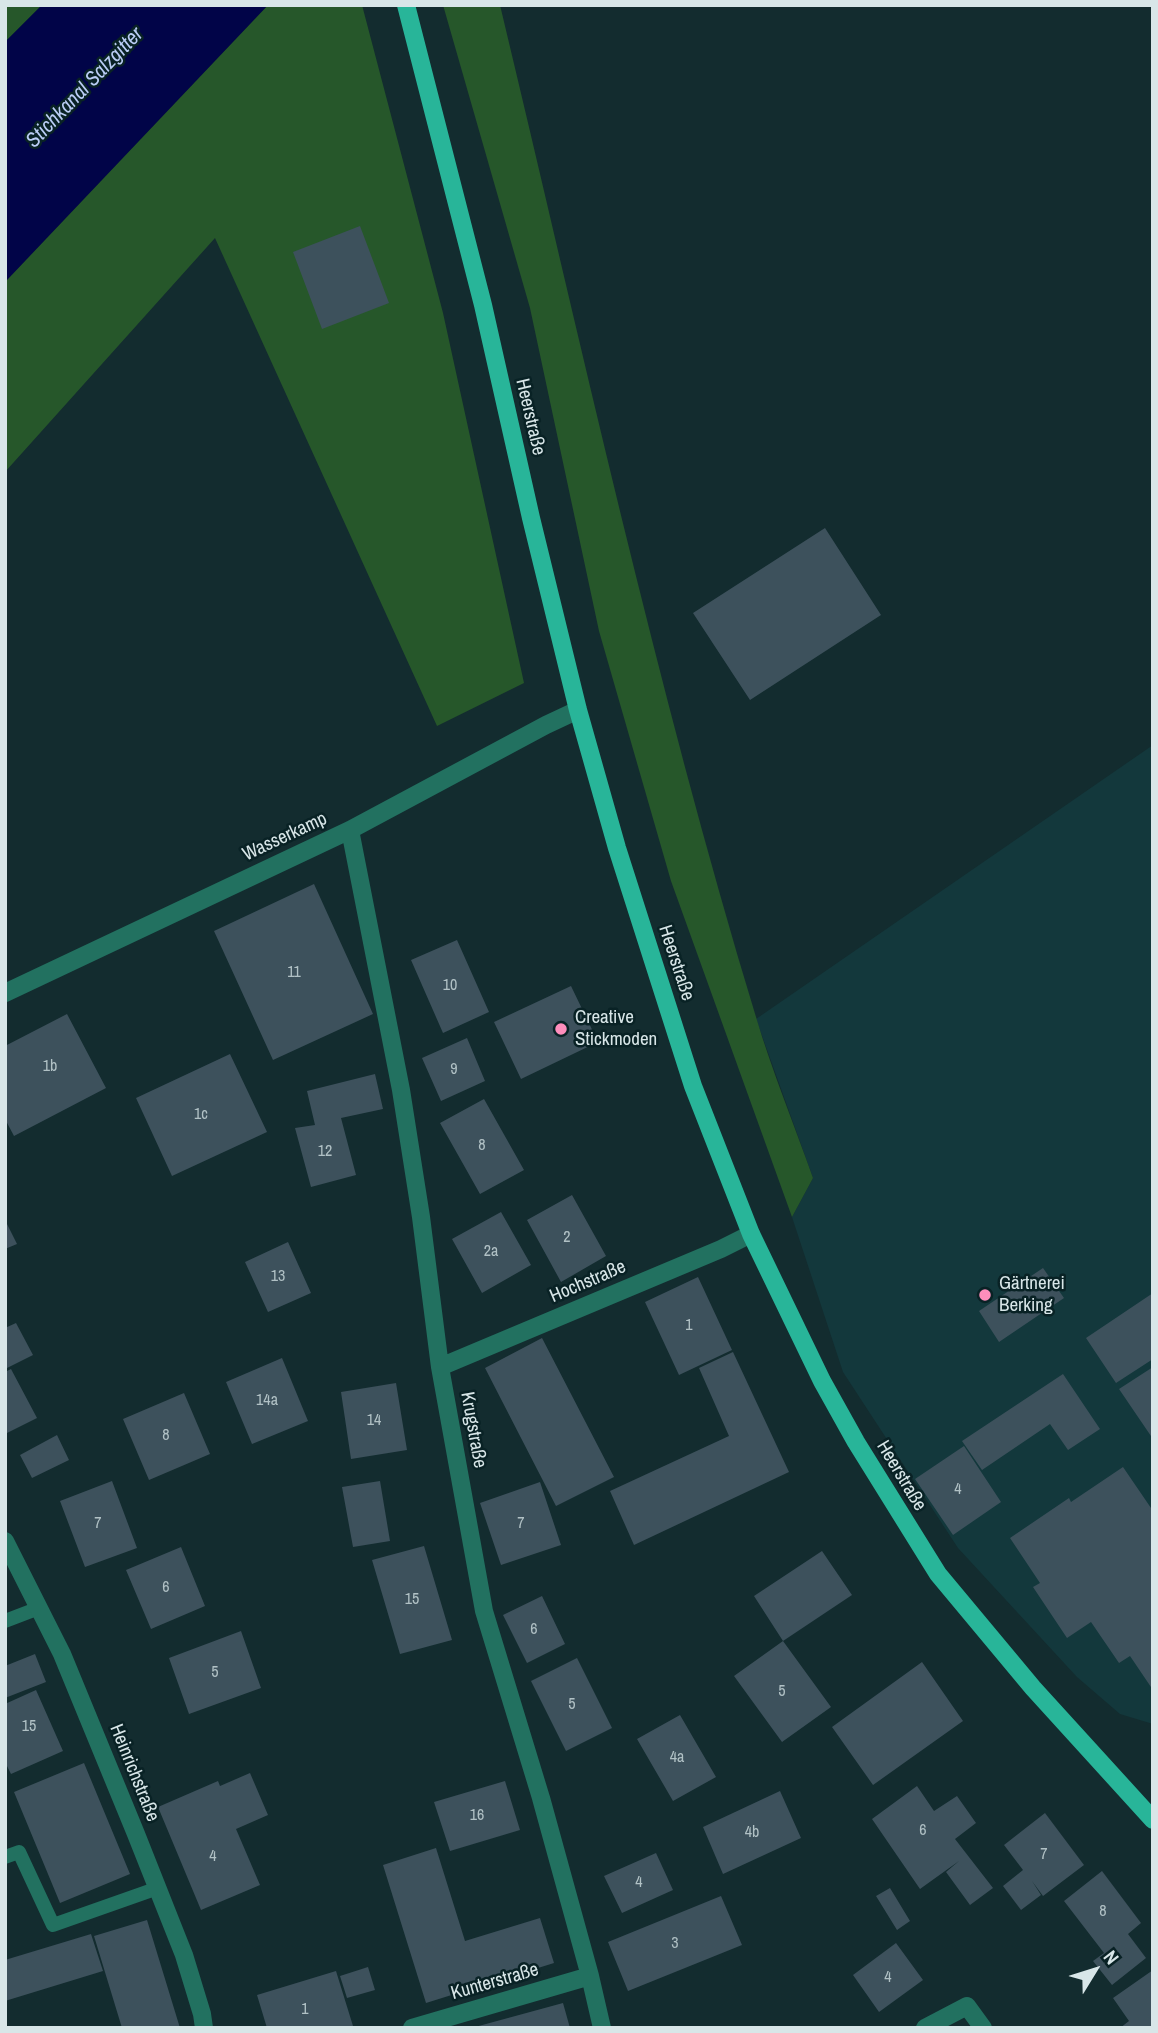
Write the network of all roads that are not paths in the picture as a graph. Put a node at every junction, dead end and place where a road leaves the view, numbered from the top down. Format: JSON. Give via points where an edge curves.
{"nodes":[{"id":1,"x":406,"y":5,"type":"edge"},
{"id":2,"x":578,"y":710,"type":"junction"},
{"id":3,"x":350,"y":830,"type":"junction"},
{"id":4,"x":5,"y":993,"type":"edge"},
{"id":5,"x":751,"y":1234,"type":"junction"},
{"id":6,"x":440,"y":1367,"type":"junction"},
{"id":7,"x":5,"y":1541,"type":"edge"},
{"id":8,"x":39,"y":1608,"type":"junction"},
{"id":9,"x":5,"y":1621,"type":"edge"},
{"id":10,"x":1153,"y":1820,"type":"edge"},
{"id":11,"x":5,"y":1857,"type":"edge"},
{"id":12,"x":158,"y":1888,"type":"junction"},
{"id":13,"x":590,"y":1976,"type":"junction"},
{"id":14,"x":204,"y":2028,"type":"edge"},
{"id":15,"x":412,"y":2028,"type":"edge"},
{"id":16,"x":602,"y":2028,"type":"edge"},
{"id":17,"x":925,"y":2028,"type":"edge"},
{"id":18,"x":983,"y":2028,"type":"edge"}],
"edges":[{"from":1,"to":2,"type":"main road","name":"Heerstraße","via":[[483,305]]},
{"from":2,"to":3,"type":"street","name":"Wasserkamp"},
{"from":2,"to":5,"type":"main road","name":"Heerstraße","via":[[693,1086]]},
{"from":3,"to":4,"type":"street","name":"Wasserkamp"},
{"from":3,"to":6,"type":"street","name":"Krugstraße","via":[[401,1090]]},
{"from":5,"to":6,"type":"street","name":"Hochstraße"},
{"from":5,"to":10,"type":"main road","name":"Heerstraße","via":[[822,1381],[938,1574]]},
{"from":6,"to":13,"type":"street","name":"Krugstraße","via":[[484,1611]]},
{"from":7,"to":8,"type":"street","name":"Heinrichstraße"},
{"from":8,"to":9,"type":"lane"},
{"from":8,"to":12,"type":"street","name":"Heinrichstraße"},
{"from":11,"to":12,"type":"lane","via":[[19,1852],[53,1925]]},
{"from":12,"to":14,"type":"street","name":"Heinrichstraße","via":[[184,1955]]},
{"from":13,"to":15,"type":"street","name":"Kunterstraße"},
{"from":13,"to":16,"type":"street","name":"Krugstraße"},
{"from":17,"to":18,"type":"street","via":[[967,2006]]}]}
